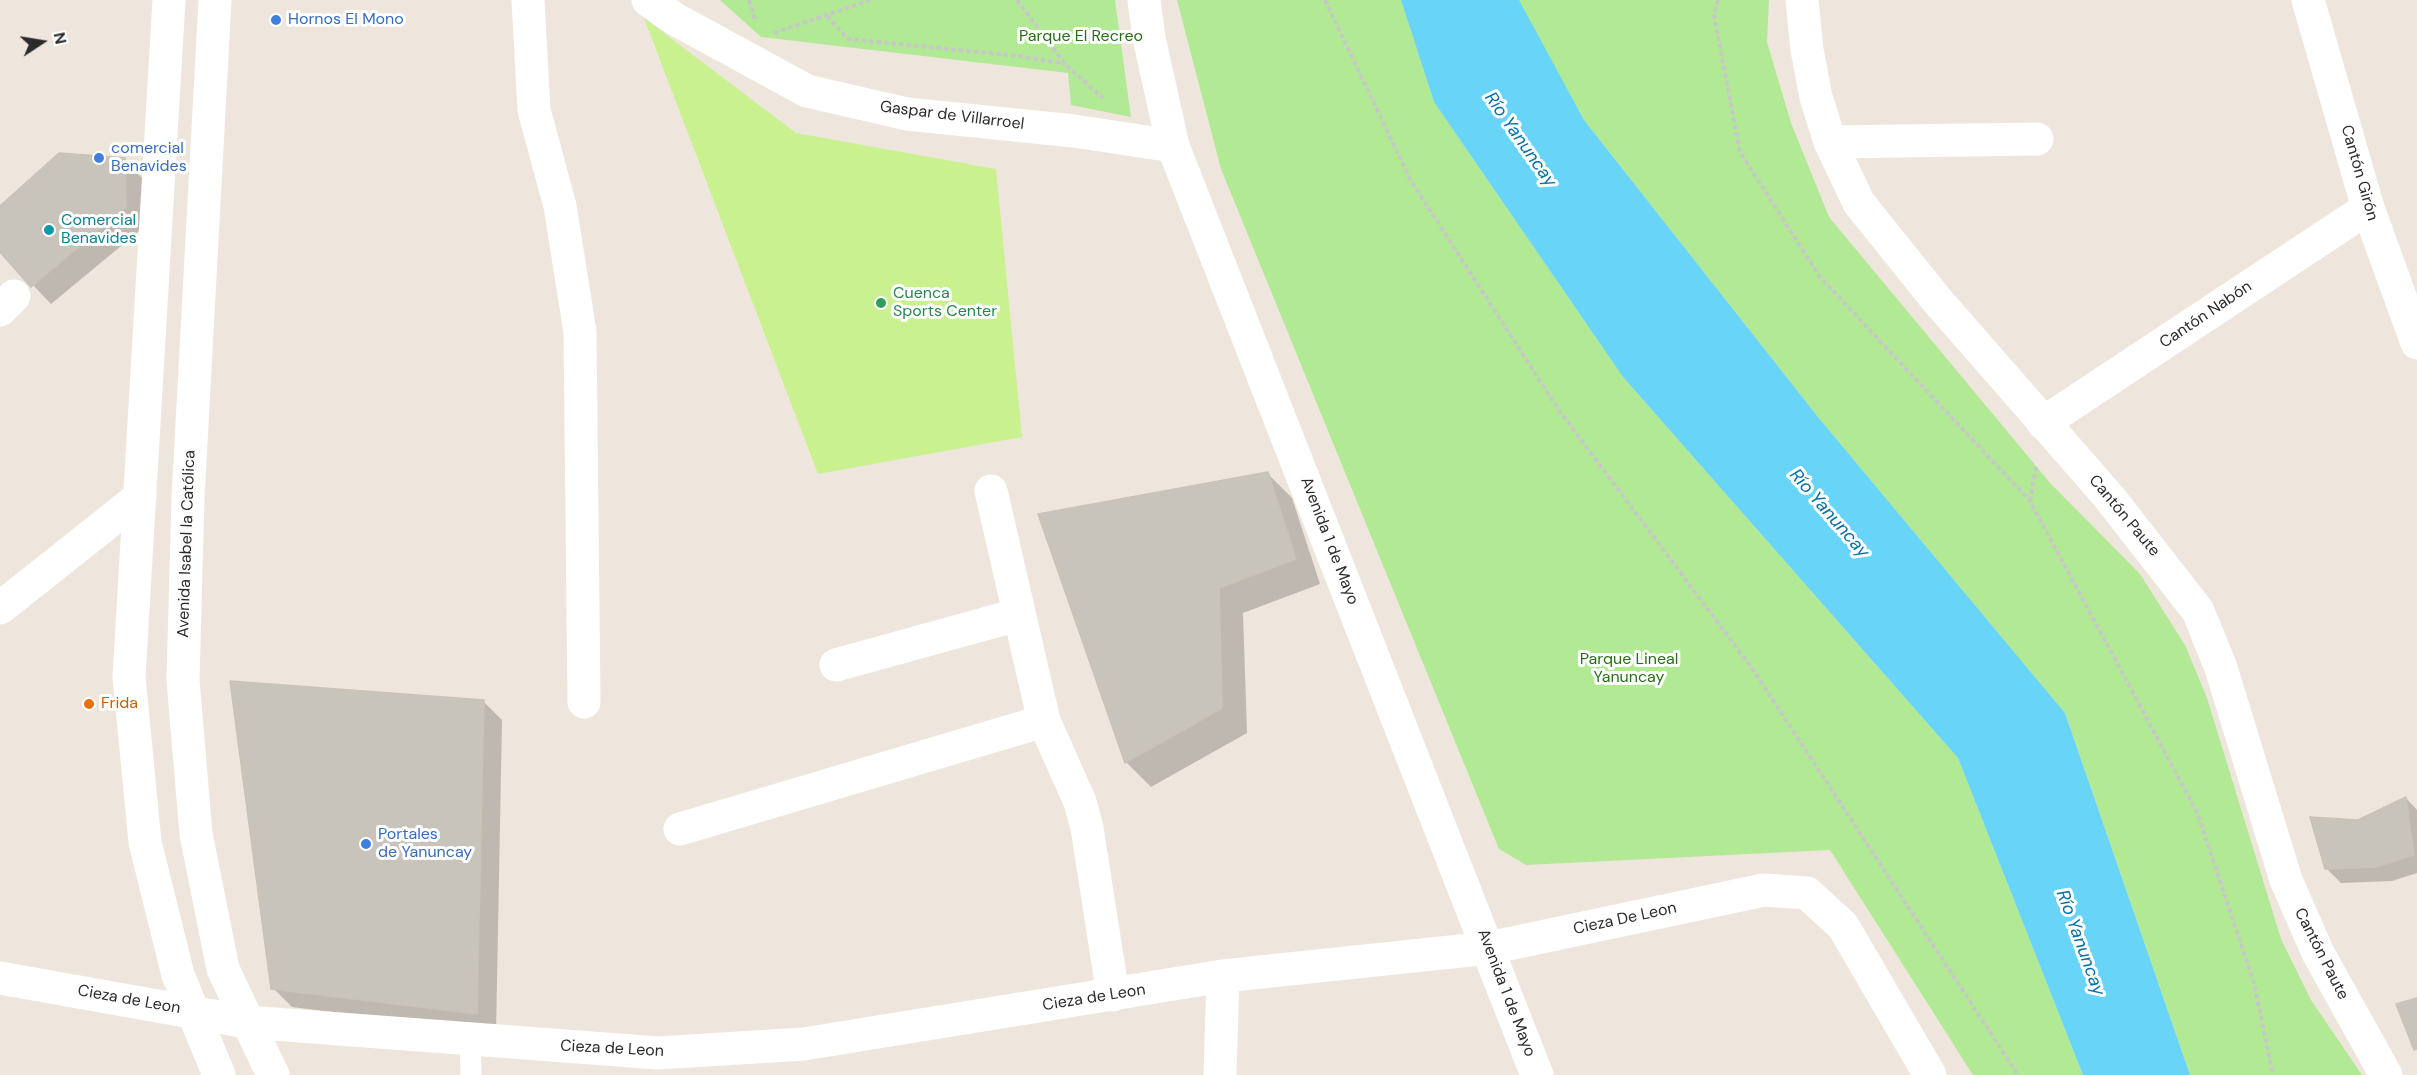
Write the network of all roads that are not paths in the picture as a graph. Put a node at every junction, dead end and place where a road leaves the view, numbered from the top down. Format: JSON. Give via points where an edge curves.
{"nodes":[{"id":1,"x":169,"y":0,"type":"edge"},
{"id":2,"x":215,"y":0,"type":"edge"},
{"id":3,"x":528,"y":0,"type":"edge"},
{"id":4,"x":648,"y":0,"type":"edge"},
{"id":5,"x":1144,"y":0,"type":"edge"},
{"id":6,"x":1802,"y":0,"type":"edge"},
{"id":7,"x":2308,"y":0,"type":"edge"},
{"id":8,"x":2037,"y":139,"type":"dead end"},
{"id":9,"x":1830,"y":142,"type":"junction"},
{"id":10,"x":1173,"y":146,"type":"junction"},
{"id":11,"x":2368,"y":208,"type":"junction"},
{"id":12,"x":2417,"y":343,"type":"edge"},
{"id":13,"x":2043,"y":423,"type":"junction"},
{"id":14,"x":990,"y":491,"type":"dead end"},
{"id":15,"x":140,"y":497,"type":"junction"},
{"id":16,"x":0,"y":608,"type":"edge"},
{"id":17,"x":1017,"y":615,"type":"junction"},
{"id":18,"x":836,"y":665,"type":"dead end"},
{"id":19,"x":584,"y":702,"type":"dead end"},
{"id":20,"x":1044,"y":721,"type":"junction"},
{"id":21,"x":680,"y":829,"type":"dead end"},
{"id":22,"x":1489,"y":948,"type":"junction"},
{"id":23,"x":1223,"y":976,"type":"junction"},
{"id":24,"x":0,"y":978,"type":"edge"},
{"id":25,"x":1113,"y":995,"type":"junction"},
{"id":26,"x":191,"y":1011,"type":"junction"},
{"id":27,"x":247,"y":1022,"type":"junction"},
{"id":28,"x":470,"y":1039,"type":"junction"},
{"id":29,"x":659,"y":1064,"type":"edge"},
{"id":30,"x":219,"y":1075,"type":"edge"},
{"id":31,"x":273,"y":1075,"type":"edge"},
{"id":32,"x":471,"y":1075,"type":"edge"},
{"id":33,"x":1220,"y":1075,"type":"edge"},
{"id":34,"x":1537,"y":1075,"type":"edge"},
{"id":35,"x":1930,"y":1075,"type":"edge"},
{"id":36,"x":2386,"y":1075,"type":"edge"}],
"edges":[{"from":1,"to":15,"type":"street"},
{"from":2,"to":27,"type":"street","name":"Avenida Isabel la Católica","via":[[188,498],[183,680],[196,834],[223,969]]},
{"from":3,"to":19,"type":"street","via":[[534,110],[560,206],[580,332]]},
{"from":4,"to":10,"type":"street","name":"Gaspar de Villarroel","via":[[748,45],[807,91],[907,114],[1074,131]]},
{"from":5,"to":10,"type":"street","name":"Avenida 1 de Mayo"},
{"from":6,"to":9,"type":"street","name":"Cantón Paute","via":[[1810,72]]},
{"from":7,"to":11,"type":"street","name":"Cantón Girón"},
{"from":8,"to":9,"type":"street"},
{"from":9,"to":13,"type":"street","name":"Cantón Paute","via":[[1863,208]]},
{"from":10,"to":22,"type":"street","name":"Avenida 1 de Mayo"},
{"from":11,"to":12,"type":"street","name":"Cantón Girón"},
{"from":11,"to":13,"type":"street","name":"Cantón Nabón"},
{"from":13,"to":36,"type":"street","name":"Cantón Paute","via":[[2109,497],[2198,611],[2221,668],[2286,880],[2318,953]]},
{"from":14,"to":17,"type":"street"},
{"from":15,"to":16,"type":"street"},
{"from":15,"to":26,"type":"street","via":[[129,677],[144,831],[178,975]]},
{"from":17,"to":18,"type":"street"},
{"from":17,"to":20,"type":"street"},
{"from":20,"to":21,"type":"street"},
{"from":20,"to":25,"type":"street","via":[[1087,828]]},
{"from":22,"to":23,"type":"street","name":"Cieza De Leon"},
{"from":22,"to":34,"type":"street","name":"Avenida 1 de Mayo"},
{"from":22,"to":35,"type":"street","name":"Cieza De Leon","via":[[1764,890],[1807,894],[1843,926]]},
{"from":23,"to":25,"type":"street","name":"Cieza de Leon"},
{"from":23,"to":33,"type":"street"},
{"from":24,"to":26,"type":"street","name":"Cieza de Leon"},
{"from":25,"to":29,"type":"street","name":"Cieza de Leon"},
{"from":26,"to":27,"type":"street","name":"Cieza de Leon"},
{"from":26,"to":30,"type":"street"},
{"from":27,"to":28,"type":"street","name":"Cieza de Leon"},
{"from":27,"to":31,"type":"street","name":"Avenida Isabel la Católica"},
{"from":28,"to":29,"type":"street","name":"Cieza de Leon"},
{"from":28,"to":32,"type":"lane"}]}
